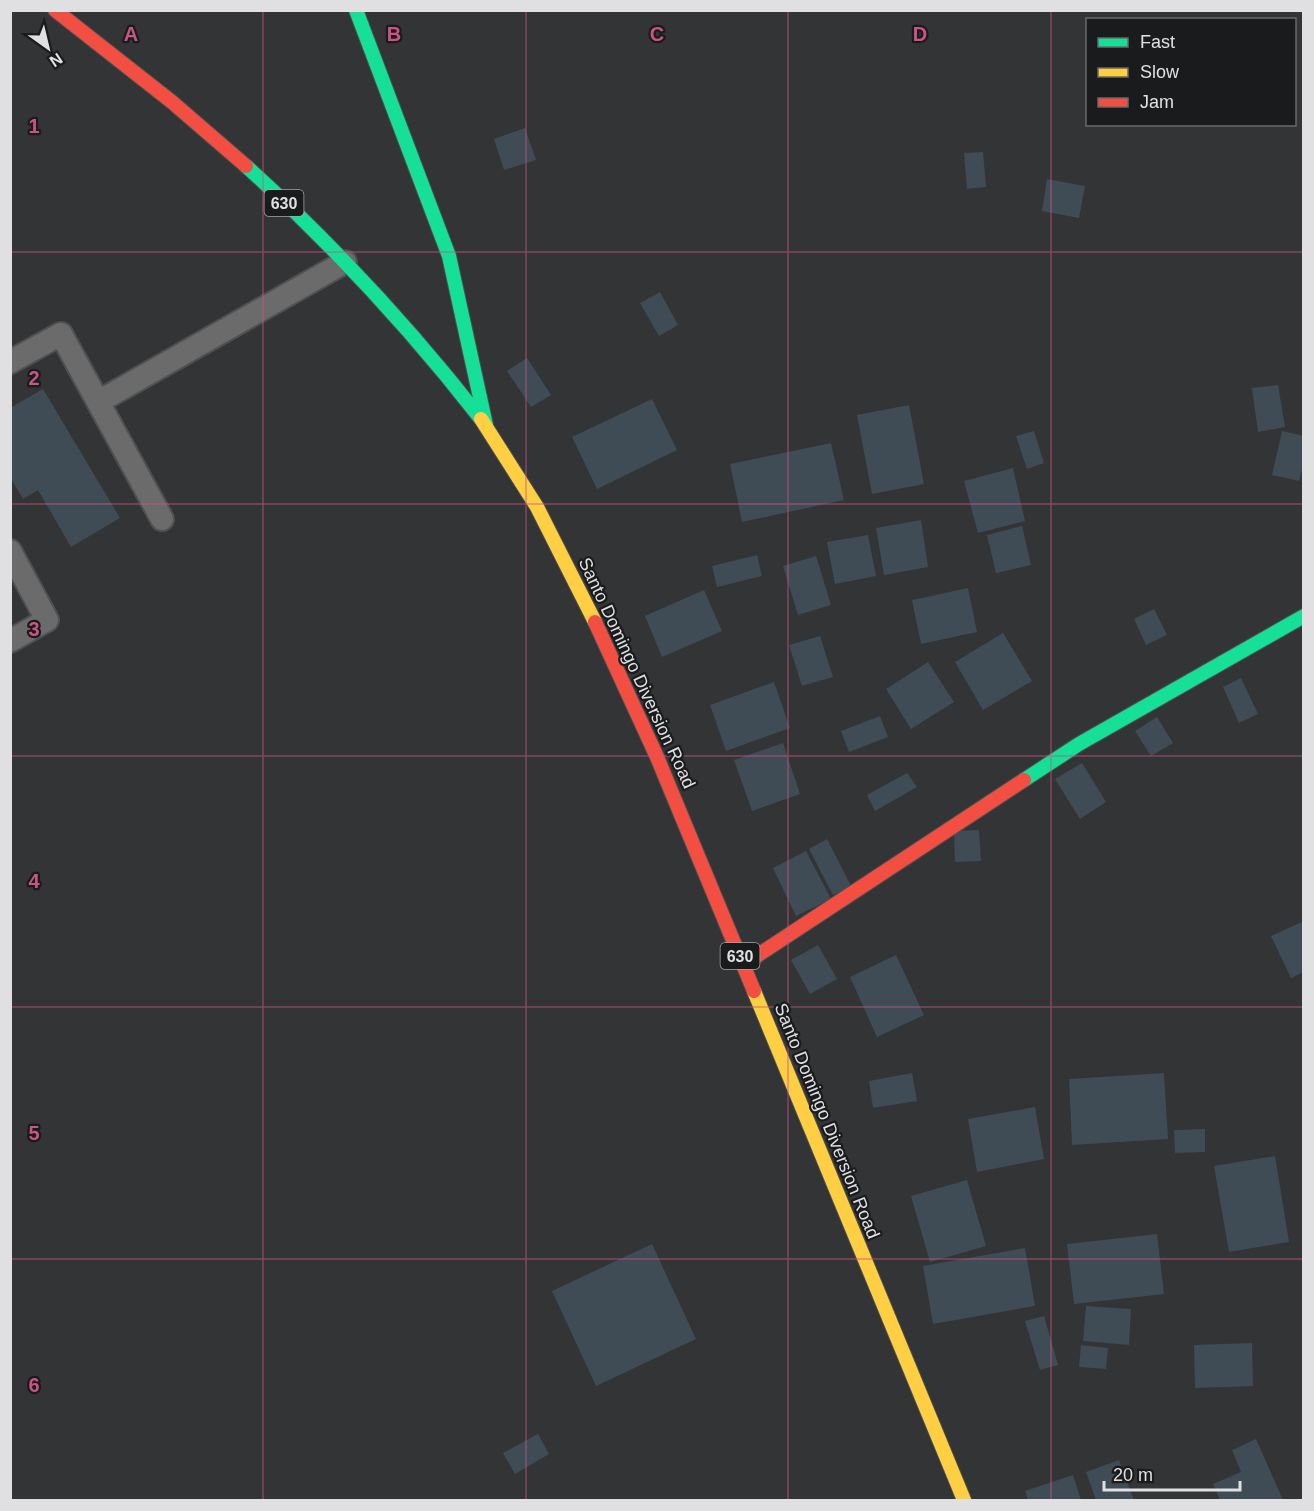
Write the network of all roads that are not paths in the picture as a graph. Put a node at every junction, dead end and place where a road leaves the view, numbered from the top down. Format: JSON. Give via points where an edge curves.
{"nodes":[{"id":1,"x":55,"y":10,"type":"edge"},
{"id":2,"x":356,"y":10,"type":"edge"},
{"id":3,"x":345,"y":262,"type":"junction"},
{"id":4,"x":10,"y":362,"type":"edge"},
{"id":5,"x":98,"y":402,"type":"junction"},
{"id":6,"x":486,"y":425,"type":"junction"},
{"id":7,"x":162,"y":519,"type":"dead end"},
{"id":8,"x":10,"y":551,"type":"edge"},
{"id":9,"x":1304,"y":616,"type":"edge"},
{"id":10,"x":10,"y":640,"type":"edge"},
{"id":11,"x":743,"y":965,"type":"junction"},
{"id":12,"x":964,"y":1500,"type":"edge"}],
"edges":[{"from":1,"to":3,"type":"main road","name":"Santo Domingo Diversion Road","number":"630","via":[[172,101]]},
{"from":2,"to":6,"type":"main road","via":[[448,256]]},
{"from":3,"to":5,"type":"lane"},
{"from":3,"to":6,"type":"main road","name":"Santo Domingo Diversion Road","number":"630","via":[[404,322]]},
{"from":4,"to":5,"type":"lane","via":[[61,334]]},
{"from":5,"to":7,"type":"lane"},
{"from":6,"to":11,"type":"main road","name":"Santo Domingo Diversion Road","number":"630","via":[[529,492],[613,657]]},
{"from":8,"to":10,"type":"lane","via":[[47,620]]},
{"from":9,"to":11,"type":"main road","via":[[1080,744]]},
{"from":11,"to":12,"type":"main road","name":"Santo Domingo Diversion Road","number":"630"}]}
